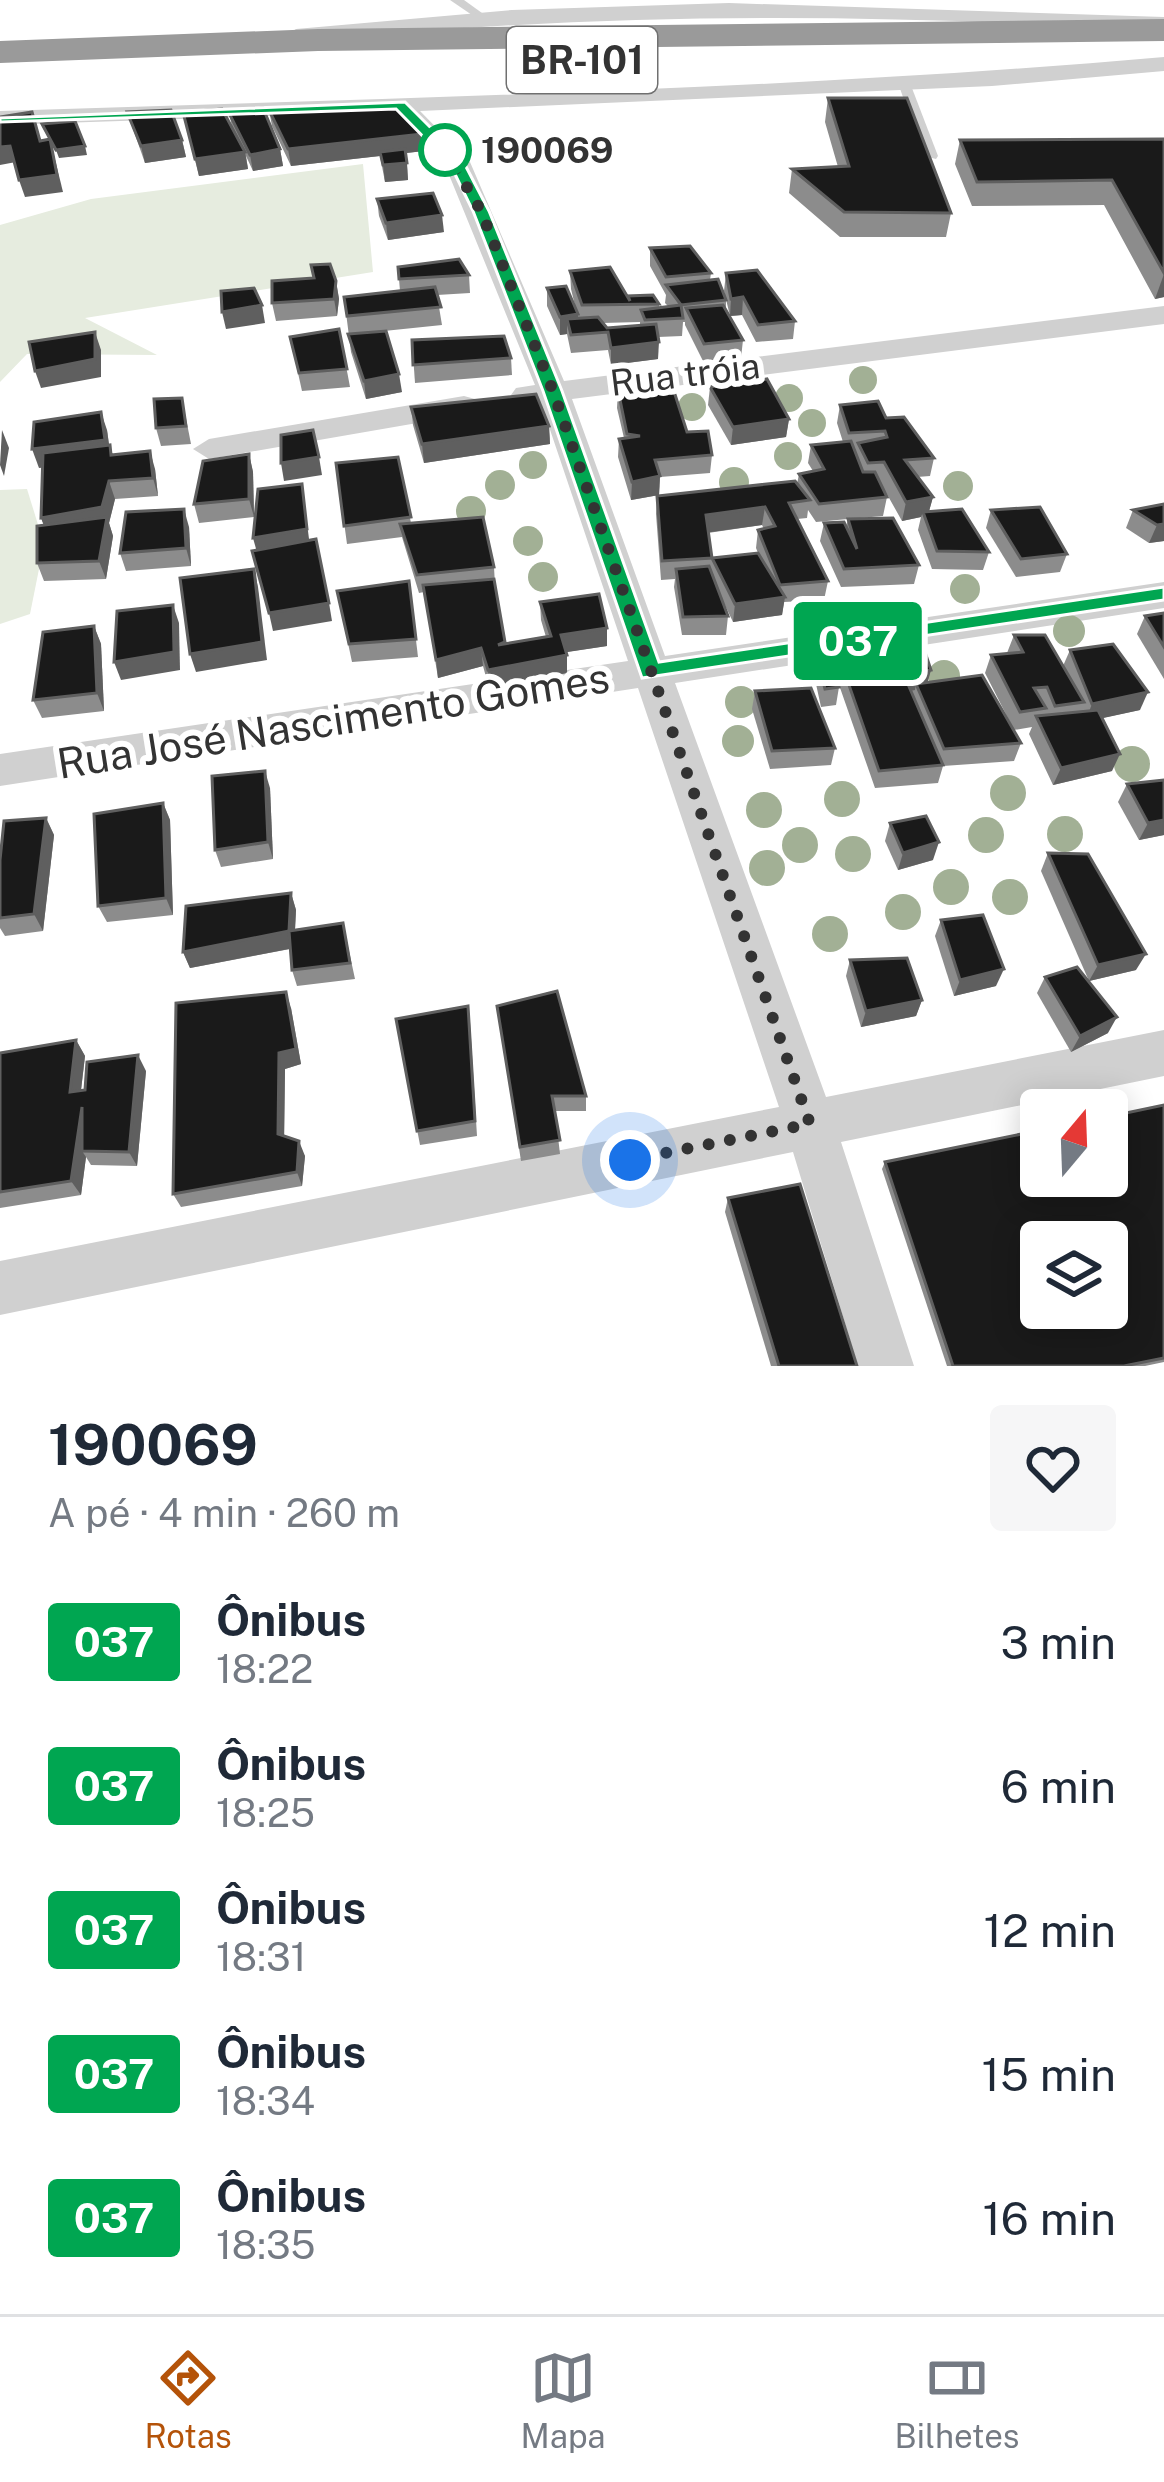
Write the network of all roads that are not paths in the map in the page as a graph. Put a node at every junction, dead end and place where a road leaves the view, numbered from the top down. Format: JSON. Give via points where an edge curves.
{"nodes":[{"id":1,"x":872,"y":3,"type":"edge"},
{"id":2,"x":466,"y":6,"type":"edge"},
{"id":3,"x":1164,"y":27,"type":"edge"},
{"id":4,"x":258,"y":42,"type":"junction"},
{"id":5,"x":0,"y":52,"type":"edge"},
{"id":6,"x":1164,"y":60,"type":"edge"},
{"id":7,"x":0,"y":75,"type":"edge"},
{"id":8,"x":904,"y":83,"type":"junction"},
{"id":9,"x":507,"y":102,"type":"junction"},
{"id":10,"x":400,"y":105,"type":"junction"},
{"id":11,"x":0,"y":118,"type":"edge"},
{"id":12,"x":471,"y":145,"type":"junction"},
{"id":13,"x":931,"y":156,"type":"edge"},
{"id":14,"x":1164,"y":314,"type":"edge"},
{"id":15,"x":553,"y":391,"type":"junction"},
{"id":16,"x":208,"y":449,"type":"dead end"},
{"id":17,"x":1164,"y":595,"type":"edge"},
{"id":18,"x":650,"y":672,"type":"junction"},
{"id":19,"x":0,"y":770,"type":"edge"},
{"id":20,"x":1164,"y":1053,"type":"edge"},
{"id":21,"x":810,"y":1124,"type":"junction"},
{"id":22,"x":0,"y":1288,"type":"edge"},
{"id":23,"x":886,"y":1366,"type":"edge"}],
"edges":[{"from":1,"to":2,"type":"street"},
{"from":1,"to":3,"type":"street"},
{"from":2,"to":4,"type":"street"},
{"from":3,"to":4,"type":"highway","number":"BR-101"},
{"from":4,"to":5,"type":"highway","number":"BR-101"},
{"from":6,"to":7,"type":"highway","number":"BR-101","via":[[315,62]]},
{"from":6,"to":8,"type":"street"},
{"from":8,"to":9,"type":"street"},
{"from":8,"to":13,"type":"lane"},
{"from":9,"to":10,"type":"street"},
{"from":9,"to":12,"type":"street"},
{"from":10,"to":11,"type":"street"},
{"from":10,"to":12,"type":"street"},
{"from":12,"to":15,"type":"street"},
{"from":14,"to":15,"type":"street","name":"Rua tróia"},
{"from":15,"to":16,"type":"street","name":"Rua tróia"},
{"from":15,"to":18,"type":"street"},
{"from":17,"to":18,"type":"street","name":"Rua José Nascimento Gomes"},
{"from":18,"to":19,"type":"street","name":"Rua José Nascimento Gomes"},
{"from":18,"to":21,"type":"street"},
{"from":20,"to":21,"type":"street"},
{"from":21,"to":22,"type":"street"},
{"from":21,"to":23,"type":"street"}]}
